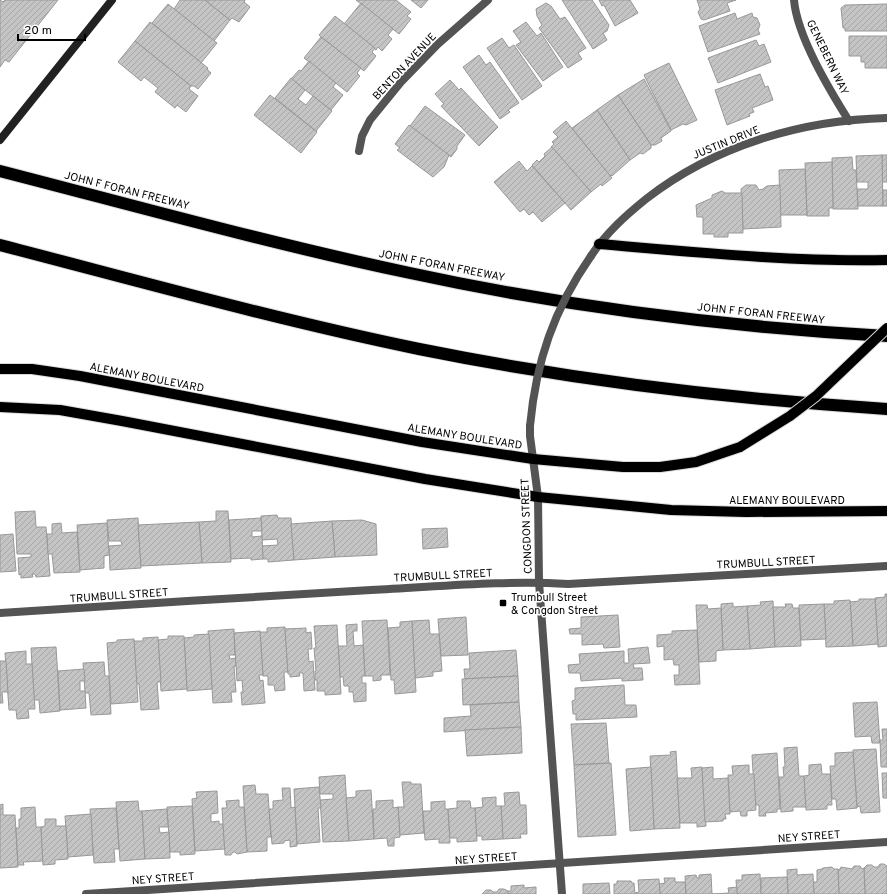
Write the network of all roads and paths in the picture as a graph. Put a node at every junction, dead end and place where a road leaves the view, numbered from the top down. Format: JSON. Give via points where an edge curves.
{"nodes":[{"id":1,"x":112,"y":0,"type":"edge"},
{"id":2,"x":488,"y":0,"type":"edge"},
{"id":3,"x":794,"y":0,"type":"edge"},
{"id":4,"x":482,"y":3,"type":"edge"},
{"id":5,"x":887,"y":118,"type":"edge"},
{"id":6,"x":849,"y":120,"type":"junction"},
{"id":7,"x":0,"y":140,"type":"edge"},
{"id":8,"x":359,"y":151,"type":"dead end"},
{"id":9,"x":0,"y":171,"type":"edge"},
{"id":10,"x":599,"y":244,"type":"junction"},
{"id":11,"x":0,"y":245,"type":"edge"},
{"id":12,"x":887,"y":260,"type":"edge"},
{"id":13,"x":887,"y":328,"type":"edge"},
{"id":14,"x":887,"y":336,"type":"edge"},
{"id":15,"x":0,"y":369,"type":"edge"},
{"id":16,"x":0,"y":407,"type":"edge"},
{"id":17,"x":887,"y":409,"type":"edge"},
{"id":18,"x":533,"y":459,"type":"junction"},
{"id":19,"x":538,"y":497,"type":"junction"},
{"id":20,"x":887,"y":511,"type":"edge"},
{"id":21,"x":887,"y":566,"type":"edge"},
{"id":22,"x":540,"y":582,"type":"junction"},
{"id":23,"x":0,"y":613,"type":"edge"},
{"id":24,"x":887,"y":842,"type":"edge"},
{"id":25,"x":560,"y":864,"type":"junction"},
{"id":26,"x":86,"y":894,"type":"edge"},
{"id":27,"x":562,"y":894,"type":"edge"}],
"edges":[{"from":1,"to":7,"type":"main road"},
{"from":2,"to":4,"type":"street","name":"BENTON AVENUE"},
{"from":3,"to":6,"type":"street","name":"GENEBERN WAY","via":[[795,13],[812,53]]},
{"from":4,"to":8,"type":"street","name":"BENTON AVENUE","via":[[401,82],[370,120],[362,136]]},
{"from":5,"to":6,"type":"street","name":"JUSTIN DRIVE"},
{"from":6,"to":10,"type":"street","name":"JUSTIN DRIVE","via":[[800,128],[745,144],[698,165],[665,184],[640,203],[612,228]]},
{"from":9,"to":14,"type":"highway","name":"JOHN F FORAN FREEWAY","via":[[316,252],[455,282],[650,314],[788,329]]},
{"from":10,"to":12,"type":"main road","via":[[717,254]]},
{"from":10,"to":18,"type":"street","name":"CONGDON STREET","bridge":true,"via":[[569,289],[548,336],[537,373],[530,426]]},
{"from":11,"to":17,"type":"highway","via":[[326,328],[468,358],[661,388]]},
{"from":13,"to":18,"type":"main road","name":"ALEMANY BOULEVARD","bridge":true,"via":[[816,396],[790,416],[740,447],[696,462],[660,468],[623,468]]},
{"from":15,"to":18,"type":"main road","name":"ALEMANY BOULEVARD","via":[[32,369],[80,376],[422,442]]},
{"from":16,"to":19,"type":"main road","name":"ALEMANY BOULEVARD","via":[[60,410],[425,479]]},
{"from":18,"to":19,"type":"street","name":"CONGDON STREET"},
{"from":19,"to":20,"type":"main road","name":"ALEMANY BOULEVARD","via":[[671,510]]},
{"from":19,"to":22,"type":"street","name":"CONGDON STREET"},
{"from":21,"to":22,"type":"street","name":"TRUMBULL STREET","via":[[568,584]]},
{"from":22,"to":23,"type":"street","name":"TRUMBULL STREET"},
{"from":22,"to":25,"type":"street","name":"CONGDON STREET"},
{"from":24,"to":25,"type":"street","name":"NEY STREET"},
{"from":25,"to":26,"type":"street","name":"NEY STREET"},
{"from":25,"to":27,"type":"street","name":"CONGDON STREET"}]}
